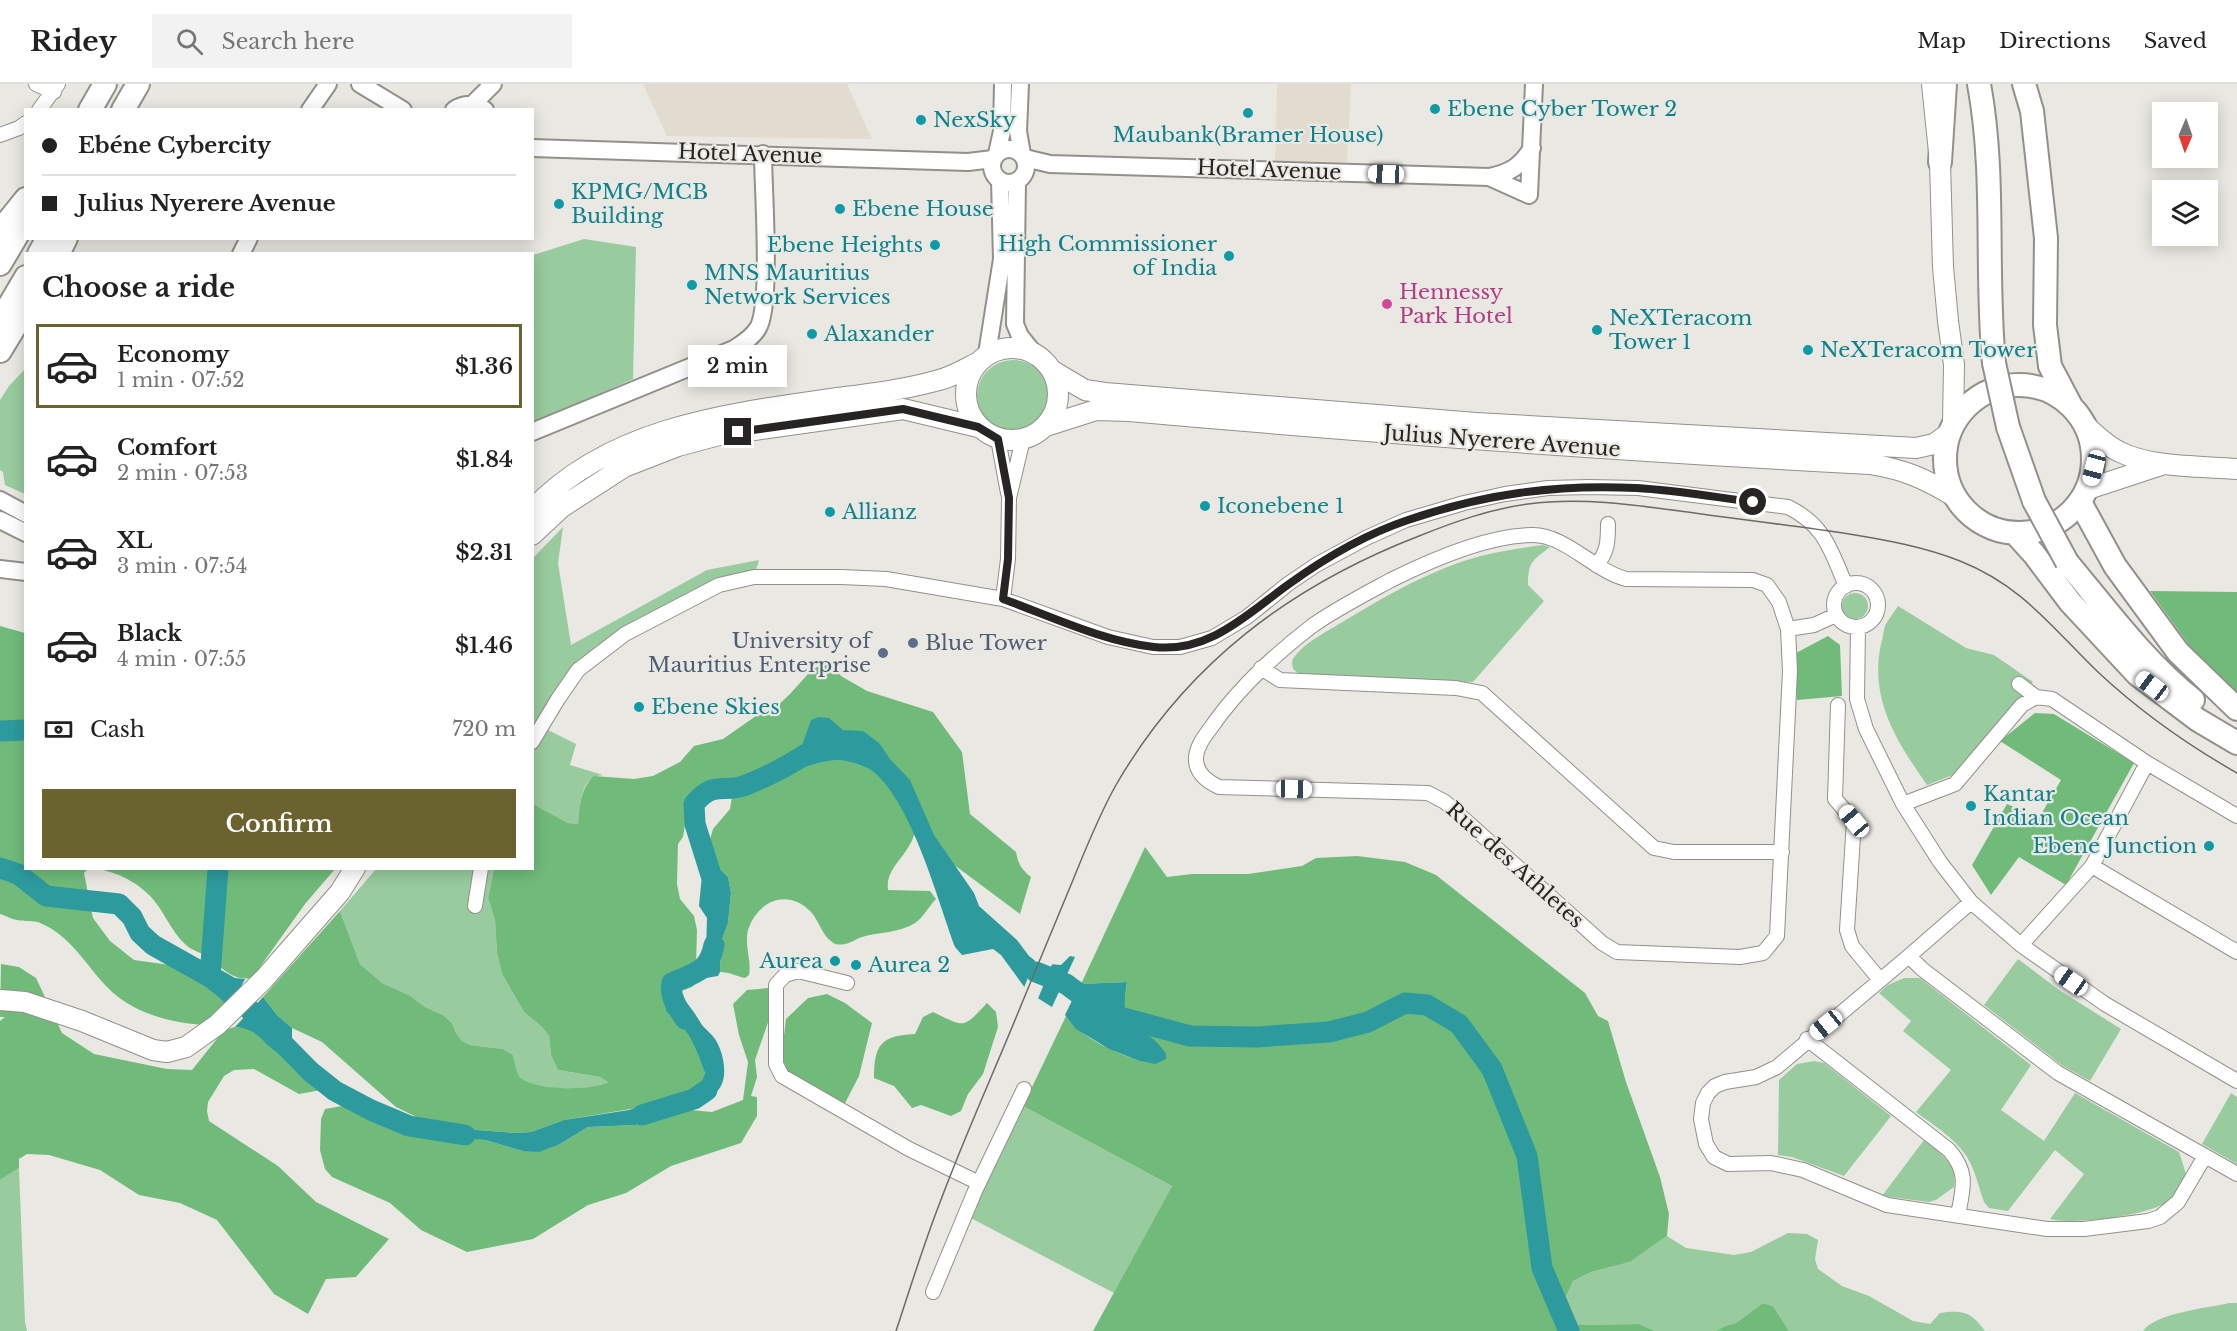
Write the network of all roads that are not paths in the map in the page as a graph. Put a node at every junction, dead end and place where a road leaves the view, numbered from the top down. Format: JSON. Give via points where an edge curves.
{"nodes":[{"id":1,"x":36,"y":84,"type":"edge"},
{"id":2,"x":138,"y":84,"type":"edge"},
{"id":3,"x":328,"y":84,"type":"edge"},
{"id":4,"x":360,"y":84,"type":"edge"},
{"id":5,"x":1003,"y":84,"type":"edge"},
{"id":6,"x":1020,"y":84,"type":"edge"},
{"id":7,"x":1534,"y":84,"type":"edge"},
{"id":8,"x":1932,"y":84,"type":"edge"},
{"id":9,"x":1945,"y":84,"type":"edge"},
{"id":10,"x":1979,"y":84,"type":"edge"},
{"id":11,"x":2024,"y":84,"type":"edge"},
{"id":12,"x":2036,"y":84,"type":"edge"},
{"id":13,"x":493,"y":85,"type":"edge"},
{"id":14,"x":56,"y":88,"type":"edge"},
{"id":15,"x":41,"y":108,"type":"edge"},
{"id":16,"x":124,"y":108,"type":"edge"},
{"id":17,"x":311,"y":108,"type":"edge"},
{"id":18,"x":400,"y":108,"type":"edge"},
{"id":19,"x":458,"y":108,"type":"edge"},
{"id":20,"x":482,"y":108,"type":"edge"},
{"id":21,"x":24,"y":124,"type":"edge"},
{"id":22,"x":0,"y":135,"type":"edge"},
{"id":23,"x":534,"y":148,"type":"edge"},
{"id":24,"x":1532,"y":148,"type":"junction"},
{"id":25,"x":763,"y":154,"type":"junction"},
{"id":26,"x":1940,"y":162,"type":"junction"},
{"id":27,"x":996,"y":166,"type":"junction"},
{"id":28,"x":1022,"y":167,"type":"junction"},
{"id":29,"x":1489,"y":177,"type":"junction"},
{"id":30,"x":24,"y":201,"type":"edge"},
{"id":31,"x":24,"y":223,"type":"edge"},
{"id":32,"x":0,"y":231,"type":"edge"},
{"id":33,"x":2046,"y":238,"type":"junction"},
{"id":34,"x":0,"y":264,"type":"edge"},
{"id":35,"x":24,"y":280,"type":"edge"},
{"id":36,"x":24,"y":312,"type":"edge"},
{"id":37,"x":0,"y":321,"type":"edge"},
{"id":38,"x":0,"y":351,"type":"edge"},
{"id":39,"x":1033,"y":352,"type":"junction"},
{"id":40,"x":982,"y":359,"type":"junction"},
{"id":41,"x":1053,"y":371,"type":"junction"},
{"id":42,"x":2071,"y":405,"type":"junction"},
{"id":43,"x":1046,"y":426,"type":"junction"},
{"id":44,"x":2086,"y":426,"type":"junction"},
{"id":45,"x":978,"y":427,"type":"junction"},
{"id":46,"x":1951,"y":428,"type":"junction"},
{"id":47,"x":534,"y":431,"type":"edge"},
{"id":48,"x":998,"y":439,"type":"junction"},
{"id":49,"x":1023,"y":439,"type":"junction"},
{"id":50,"x":2164,"y":464,"type":"junction"},
{"id":51,"x":2237,"y":469,"type":"edge"},
{"id":52,"x":0,"y":490,"type":"edge"},
{"id":53,"x":2084,"y":495,"type":"junction"},
{"id":54,"x":1954,"y":496,"type":"junction"},
{"id":55,"x":1009,"y":498,"type":"junction"},
{"id":56,"x":0,"y":500,"type":"edge"},
{"id":57,"x":24,"y":502,"type":"edge"},
{"id":58,"x":534,"y":508,"type":"edge"},
{"id":59,"x":24,"y":513,"type":"edge"},
{"id":60,"x":0,"y":520,"type":"edge"},
{"id":61,"x":1608,"y":524,"type":"dead end"},
{"id":62,"x":24,"y":532,"type":"edge"},
{"id":63,"x":534,"y":533,"type":"edge"},
{"id":64,"x":2015,"y":533,"type":"junction"},
{"id":65,"x":1596,"y":565,"type":"junction"},
{"id":66,"x":0,"y":569,"type":"edge"},
{"id":67,"x":24,"y":572,"type":"edge"},
{"id":68,"x":1846,"y":586,"type":"junction"},
{"id":69,"x":1003,"y":599,"type":"junction"},
{"id":70,"x":1836,"y":615,"type":"junction"},
{"id":71,"x":1858,"y":627,"type":"junction"},
{"id":72,"x":1788,"y":629,"type":"junction"},
{"id":73,"x":1261,"y":668,"type":"junction"},
{"id":74,"x":2019,"y":684,"type":"dead end"},
{"id":75,"x":2036,"y":697,"type":"junction"},
{"id":76,"x":1838,"y":705,"type":"dead end"},
{"id":77,"x":2237,"y":709,"type":"edge"},
{"id":78,"x":2237,"y":734,"type":"edge"},
{"id":79,"x":534,"y":739,"type":"edge"},
{"id":80,"x":2237,"y":743,"type":"edge"},
{"id":81,"x":2146,"y":763,"type":"junction"},
{"id":82,"x":1903,"y":804,"type":"junction"},
{"id":83,"x":2237,"y":816,"type":"edge"},
{"id":84,"x":1782,"y":852,"type":"junction"},
{"id":85,"x":2092,"y":866,"type":"junction"},
{"id":86,"x":354,"y":870,"type":"edge"},
{"id":87,"x":482,"y":870,"type":"edge"},
{"id":88,"x":1971,"y":902,"type":"junction"},
{"id":89,"x":475,"y":906,"type":"dead end"},
{"id":90,"x":2021,"y":945,"type":"junction"},
{"id":91,"x":2237,"y":952,"type":"edge"},
{"id":92,"x":1909,"y":956,"type":"junction"},
{"id":93,"x":1880,"y":980,"type":"junction"},
{"id":94,"x":847,"y":983,"type":"dead end"},
{"id":95,"x":0,"y":1000,"type":"edge"},
{"id":96,"x":1807,"y":1040,"type":"junction"},
{"id":97,"x":2237,"y":1081,"type":"edge"},
{"id":98,"x":1024,"y":1089,"type":"dead end"},
{"id":99,"x":2205,"y":1156,"type":"junction"},
{"id":100,"x":2237,"y":1174,"type":"edge"},
{"id":101,"x":979,"y":1183,"type":"junction"},
{"id":102,"x":1958,"y":1215,"type":"junction"},
{"id":103,"x":933,"y":1292,"type":"dead end"}],
"edges":[{"from":1,"to":14,"type":"street"},
{"from":2,"to":16,"type":"main road"},
{"from":3,"to":17,"type":"street"},
{"from":4,"to":18,"type":"street"},
{"from":5,"to":27,"type":"street","via":[[1002,131]]},
{"from":6,"to":28,"type":"street","via":[[1018,131]]},
{"from":7,"to":24,"type":"street"},
{"from":8,"to":26,"type":"main road"},
{"from":9,"to":26,"type":"main road"},
{"from":10,"to":78,"type":"main road","bridge":true,"via":[[1988,147],[1994,363],[2007,427],[2034,501],[2067,562],[2129,637],[2158,669]]},
{"from":11,"to":33,"type":"main road","via":[[2032,111]]},
{"from":12,"to":33,"type":"main road","via":[[2052,208]]},
{"from":13,"to":20,"type":"street"},
{"from":14,"to":15,"type":"street"},
{"from":19,"to":20,"type":"street"},
{"from":21,"to":22,"type":"street"},
{"from":23,"to":25,"type":"street","name":"Hotel Avenue"},
{"from":24,"to":29,"type":"street","name":"Hotel Avenue","via":[[1515,169]]},
{"from":24,"to":29,"type":"street","name":"Hotel Avenue","via":[[1529,195]]},
{"from":25,"to":27,"type":"street","name":"Hotel Avenue"},
{"from":25,"to":47,"type":"street","via":[[765,284],[759,327],[750,339]]},
{"from":26,"to":46,"type":"main road","via":[[1943,267],[1954,365]]},
{"from":27,"to":28,"type":"street","via":[[1011,183]]},
{"from":27,"to":28,"type":"street","via":[[1001,151],[1012,149]]},
{"from":27,"to":40,"type":"street","via":[[1002,259]]},
{"from":28,"to":29,"type":"street","name":"Hotel Avenue","via":[[1050,164]]},
{"from":28,"to":39,"type":"street","via":[[1016,324]]},
{"from":30,"to":32,"type":"main road"},
{"from":31,"to":34,"type":"main road"},
{"from":33,"to":42,"type":"main road","via":[[2045,325],[2050,366]]},
{"from":35,"to":37,"type":"main road"},
{"from":36,"to":38,"type":"main road"},
{"from":39,"to":40,"type":"main road","via":[[1002,349]]},
{"from":39,"to":41,"type":"main road"},
{"from":40,"to":45,"type":"main road","via":[[969,375],[965,395],[970,416]]},
{"from":40,"to":58,"type":"main road","via":[[941,380],[711,418],[659,432],[593,462]]},
{"from":41,"to":43,"type":"main road","via":[[1058,400]]},
{"from":41,"to":46,"type":"main road","name":"Julius Nyerere Avenue","via":[[1085,390],[1105,393],[1476,423],[1916,448],[1934,444]]},
{"from":42,"to":44,"type":"main road","name":"Julius Nyerere Avenue"},
{"from":42,"to":46,"type":"main road","name":"Julius Nyerere Avenue","via":[[2052,392],[2030,386],[2007,386],[1986,393],[1967,406]]},
{"from":43,"to":49,"type":"main road"},
{"from":43,"to":54,"type":"main road","name":"Julius Nyerere Avenue","via":[[1082,414],[1111,410],[1471,440],[1870,465],[1921,476]]},
{"from":44,"to":50,"type":"main road","name":"Julius Nyerere Avenue","via":[[2121,452]]},
{"from":44,"to":53,"type":"main road","name":"Julius Nyerere Avenue","via":[[2093,446],[2094,468]]},
{"from":45,"to":48,"type":"main road"},
{"from":45,"to":63,"type":"main road","via":[[903,409],[719,435],[624,467],[562,507]]},
{"from":46,"to":54,"type":"main road","name":"Julius Nyerere Avenue","via":[[1944,454],[1946,476]]},
{"from":48,"to":49,"type":"main road"},
{"from":48,"to":55,"type":"street"},
{"from":49,"to":55,"type":"street"},
{"from":50,"to":51,"type":"main road","name":"Julius Nyerere Avenue"},
{"from":50,"to":53,"type":"main road","name":"Julius Nyerere Avenue"},
{"from":52,"to":57,"type":"street"},
{"from":53,"to":64,"type":"main road","name":"Julius Nyerere Avenue","via":[[2062,520],[2040,531]]},
{"from":53,"to":77,"type":"main road","via":[[2115,566],[2178,652]]},
{"from":54,"to":64,"type":"main road","name":"Julius Nyerere Avenue","via":[[1987,526]]},
{"from":55,"to":69,"type":"street"},
{"from":56,"to":59,"type":"street"},
{"from":60,"to":62,"type":"street"},
{"from":61,"to":65,"type":"street","via":[[1604,558]]},
{"from":64,"to":80,"type":"main road","via":[[2070,602],[2137,674]]},
{"from":65,"to":72,"type":"street","name":"Rue des Athletes","via":[[1626,579],[1753,580],[1767,585],[1779,602]]},
{"from":65,"to":73,"type":"street","name":"Rue des Athletes","via":[[1554,539],[1534,535],[1496,539],[1391,580],[1314,625]]},
{"from":66,"to":67,"type":"street"},
{"from":68,"to":69,"type":"street","via":[[1820,530],[1788,507],[1638,488],[1588,487],[1505,494],[1406,520],[1323,561],[1212,638],[1179,648],[1108,637]]},
{"from":68,"to":70,"type":"street","via":[[1836,595]]},
{"from":68,"to":71,"type":"street","via":[[1859,584],[1875,594],[1875,615]]},
{"from":69,"to":79,"type":"street","via":[[886,579],[841,576],[754,577],[719,585],[625,634],[578,670]]},
{"from":70,"to":71,"type":"street","via":[[1846,624]]},
{"from":70,"to":72,"type":"street","via":[[1814,625]]},
{"from":71,"to":82,"type":"street","via":[[1857,699],[1866,729]]},
{"from":72,"to":84,"type":"street","name":"Rue des Athletes","via":[[1790,671]]},
{"from":73,"to":84,"type":"street","via":[[1280,680],[1456,688],[1482,693],[1654,848],[1674,852]]},
{"from":73,"to":84,"type":"street","name":"Rue des Athletes","via":[[1229,701],[1198,746],[1198,770],[1205,780],[1218,787],[1428,793],[1445,802],[1602,943],[1617,952],[1740,957],[1763,953],[1777,936]]},
{"from":74,"to":75,"type":"street"},
{"from":75,"to":81,"type":"street","via":[[2052,699]]},
{"from":75,"to":82,"type":"street","via":[[2022,705],[1954,784]]},
{"from":76,"to":93,"type":"street","via":[[1835,798],[1854,821],[1847,930],[1852,946]]},
{"from":81,"to":83,"type":"street"},
{"from":81,"to":85,"type":"street"},
{"from":82,"to":88,"type":"street"},
{"from":85,"to":90,"type":"street"},
{"from":85,"to":91,"type":"street"},
{"from":86,"to":95,"type":"main road","via":[[340,892],[264,979],[217,1025],[186,1047],[167,1052],[153,1050],[25,1002]]},
{"from":87,"to":89,"type":"street"},
{"from":88,"to":90,"type":"street"},
{"from":88,"to":92,"type":"street"},
{"from":90,"to":97,"type":"street","via":[[2105,1005]]},
{"from":92,"to":93,"type":"street"},
{"from":92,"to":99,"type":"street","via":[[2058,1073]]},
{"from":93,"to":96,"type":"street"},
{"from":94,"to":101,"type":"street","via":[[798,971],[785,975],[776,985],[778,1071],[909,1149]]},
{"from":96,"to":102,"type":"street","via":[[1949,1150],[1962,1170]]},
{"from":96,"to":102,"type":"street","via":[[1768,1073],[1725,1082],[1708,1093],[1701,1119],[1706,1144],[1714,1157],[1736,1166],[1789,1166],[1887,1205]]},
{"from":98,"to":101,"type":"street"},
{"from":99,"to":100,"type":"street"},
{"from":99,"to":102,"type":"street","via":[[2178,1202],[2160,1217],[2148,1221],[2063,1230]]},
{"from":101,"to":103,"type":"street"}]}
